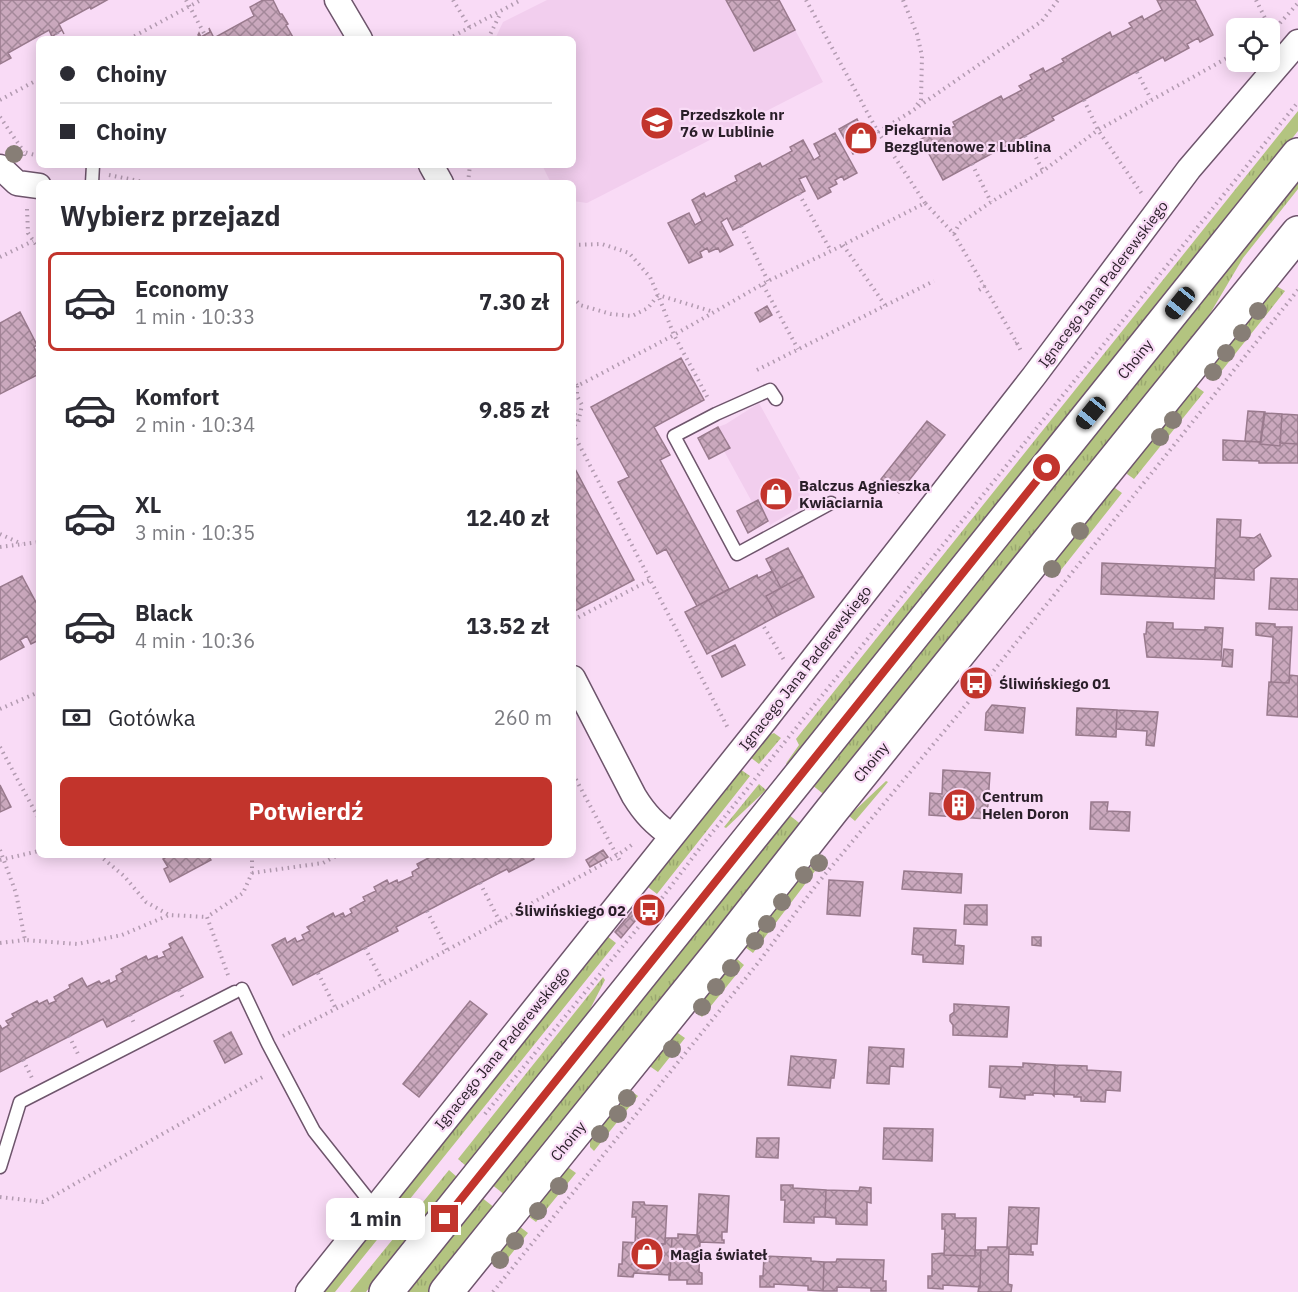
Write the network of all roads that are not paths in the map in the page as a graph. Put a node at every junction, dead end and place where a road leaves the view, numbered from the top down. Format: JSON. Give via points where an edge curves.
{"nodes":[{"id":1,"x":338,"y":0,"type":"edge"},
{"id":2,"x":358,"y":36,"type":"edge"},
{"id":3,"x":1298,"y":42,"type":"edge"},
{"id":4,"x":1298,"y":155,"type":"edge"},
{"id":5,"x":0,"y":166,"type":"edge"},
{"id":6,"x":36,"y":186,"type":"edge"},
{"id":7,"x":1298,"y":232,"type":"edge"},
{"id":8,"x":777,"y":399,"type":"dead end"},
{"id":9,"x":831,"y":503,"type":"dead end"},
{"id":10,"x":576,"y":684,"type":"edge"},
{"id":11,"x":664,"y":830,"type":"junction"},
{"id":12,"x":0,"y":1167,"type":"edge"},
{"id":13,"x":375,"y":1208,"type":"junction"},
{"id":14,"x":308,"y":1292,"type":"edge"},
{"id":15,"x":386,"y":1292,"type":"edge"},
{"id":16,"x":446,"y":1292,"type":"edge"}],
"edges":[{"from":1,"to":2,"type":"street"},
{"from":3,"to":11,"type":"street","name":"Ignacego Jana Paderewskiego","via":[[1189,169],[1034,376],[766,719]]},
{"from":4,"to":15,"type":"street","name":"Choiny"},
{"from":5,"to":6,"type":"street","via":[[17,183]]},
{"from":7,"to":16,"type":"street","name":"Choiny"},
{"from":8,"to":9,"type":"lane","via":[[770,390],[674,436],[737,554]]},
{"from":10,"to":11,"type":"street","via":[[634,796],[644,812]]},
{"from":11,"to":13,"type":"street","name":"Ignacego Jana Paderewskiego"},
{"from":12,"to":13,"type":"lane","via":[[20,1102],[238,991],[314,1131]]},
{"from":13,"to":14,"type":"street","name":"Ignacego Jana Paderewskiego"}]}
